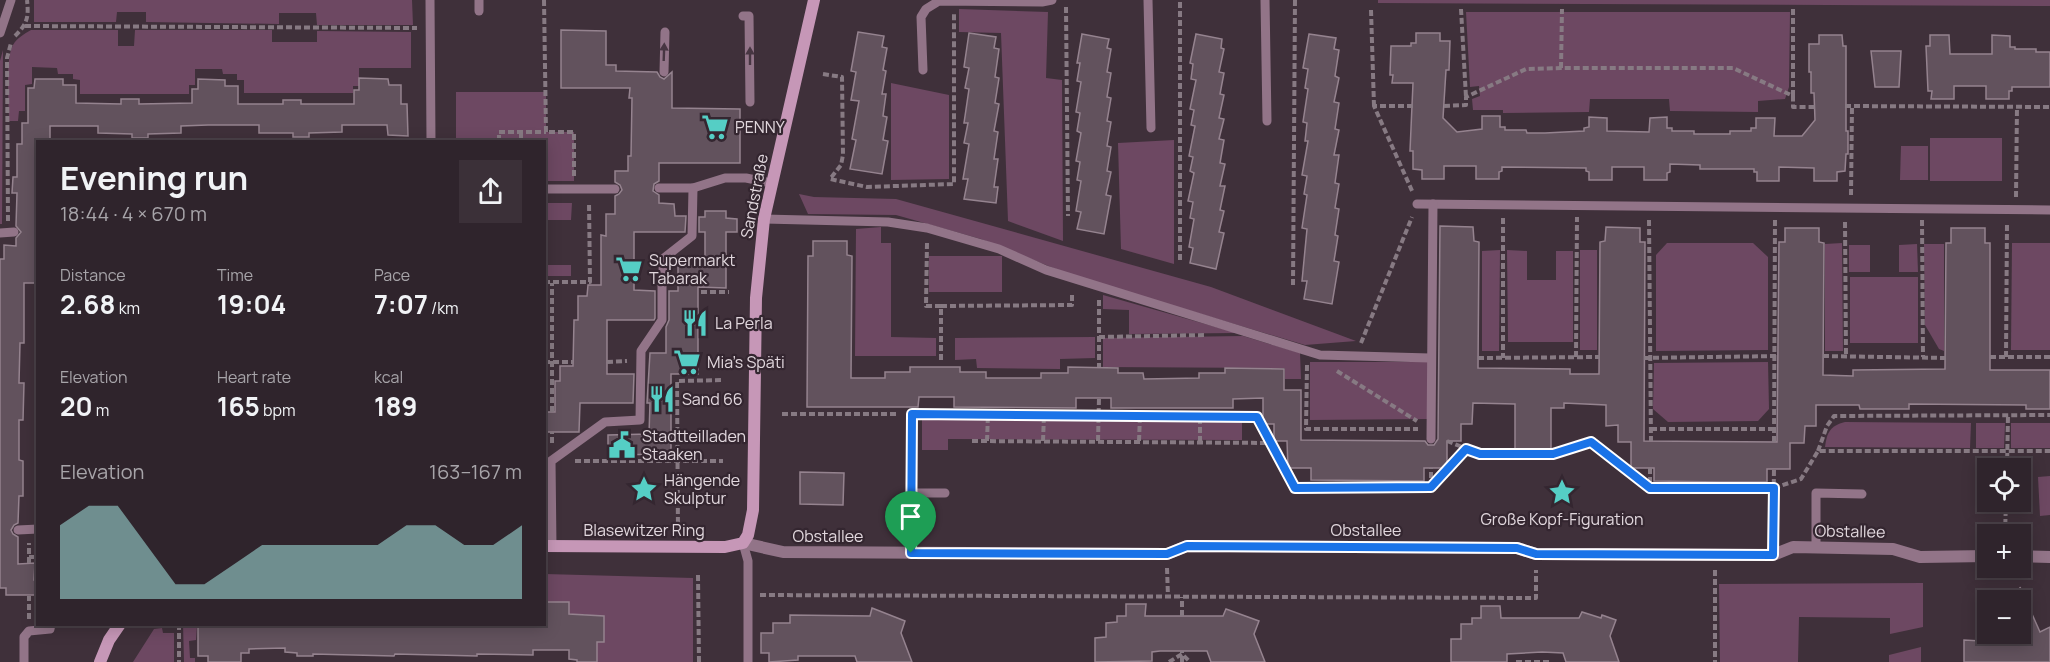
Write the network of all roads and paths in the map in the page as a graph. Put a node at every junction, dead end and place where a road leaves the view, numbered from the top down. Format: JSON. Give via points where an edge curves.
{"nodes":[{"id":1,"x":10,"y":0,"type":"edge"},
{"id":2,"x":27,"y":0,"type":"edge"},
{"id":3,"x":430,"y":0,"type":"edge"},
{"id":4,"x":479,"y":0,"type":"edge"},
{"id":5,"x":544,"y":0,"type":"edge"},
{"id":6,"x":814,"y":0,"type":"edge"},
{"id":7,"x":1052,"y":0,"type":"edge"},
{"id":8,"x":1066,"y":0,"type":"edge"},
{"id":9,"x":1148,"y":0,"type":"edge"},
{"id":10,"x":1180,"y":0,"type":"edge"},
{"id":11,"x":1265,"y":0,"type":"edge"},
{"id":12,"x":1295,"y":0,"type":"edge"},
{"id":13,"x":954,"y":1,"type":"edge"},
{"id":14,"x":1461,"y":9,"type":"dead end"},
{"id":15,"x":1562,"y":9,"type":"dead end"},
{"id":16,"x":1793,"y":9,"type":"dead end"},
{"id":17,"x":1371,"y":10,"type":"dead end"},
{"id":18,"x":479,"y":11,"type":"dead end"},
{"id":19,"x":743,"y":16,"type":"dead end"},
{"id":20,"x":25,"y":26,"type":"junction"},
{"id":21,"x":430,"y":28,"type":"junction"},
{"id":22,"x":665,"y":32,"type":"dead end"},
{"id":23,"x":0,"y":33,"type":"edge"},
{"id":24,"x":1561,"y":68,"type":"junction"},
{"id":25,"x":923,"y":70,"type":"dead end"},
{"id":26,"x":664,"y":72,"type":"dead end"},
{"id":27,"x":823,"y":74,"type":"dead end"},
{"id":28,"x":1793,"y":96,"type":"junction"},
{"id":29,"x":1466,"y":97,"type":"junction"},
{"id":30,"x":750,"y":102,"type":"dead end"},
{"id":31,"x":1374,"y":106,"type":"junction"},
{"id":32,"x":1413,"y":106,"type":"dead end"},
{"id":33,"x":1444,"y":106,"type":"dead end"},
{"id":34,"x":1845,"y":106,"type":"dead end"},
{"id":35,"x":1815,"y":107,"type":"dead end"},
{"id":36,"x":1852,"y":107,"type":"junction"},
{"id":37,"x":2017,"y":107,"type":"junction"},
{"id":38,"x":2050,"y":107,"type":"edge"},
{"id":39,"x":1267,"y":121,"type":"dead end"},
{"id":40,"x":1151,"y":128,"type":"dead end"},
{"id":41,"x":521,"y":132,"type":"junction"},
{"id":42,"x":546,"y":132,"type":"junction"},
{"id":43,"x":430,"y":140,"type":"edge"},
{"id":44,"x":499,"y":140,"type":"edge"},
{"id":45,"x":521,"y":140,"type":"edge"},
{"id":46,"x":771,"y":183,"type":"junction"},
{"id":47,"x":659,"y":188,"type":"dead end"},
{"id":48,"x":693,"y":188,"type":"junction"},
{"id":49,"x":546,"y":189,"type":"edge"},
{"id":50,"x":574,"y":189,"type":"junction"},
{"id":51,"x":589,"y":189,"type":"junction"},
{"id":52,"x":615,"y":189,"type":"dead end"},
{"id":53,"x":1417,"y":204,"type":"junction"},
{"id":54,"x":1433,"y":204,"type":"junction"},
{"id":55,"x":1503,"y":205,"type":"junction"},
{"id":56,"x":1577,"y":205,"type":"junction"},
{"id":57,"x":1649,"y":206,"type":"junction"},
{"id":58,"x":1775,"y":207,"type":"junction"},
{"id":59,"x":1848,"y":208,"type":"junction"},
{"id":60,"x":1922,"y":209,"type":"junction"},
{"id":61,"x":2011,"y":209,"type":"junction"},
{"id":62,"x":2050,"y":210,"type":"edge"},
{"id":63,"x":1068,"y":216,"type":"dead end"},
{"id":64,"x":764,"y":219,"type":"junction"},
{"id":65,"x":927,"y":228,"type":"junction"},
{"id":66,"x":7,"y":232,"type":"edge"},
{"id":67,"x":1179,"y":260,"type":"dead end"},
{"id":68,"x":1072,"y":279,"type":"junction"},
{"id":69,"x":546,"y":282,"type":"edge"},
{"id":70,"x":552,"y":282,"type":"junction"},
{"id":71,"x":1293,"y":285,"type":"dead end"},
{"id":72,"x":1099,"y":287,"type":"junction"},
{"id":73,"x":701,"y":292,"type":"dead end"},
{"id":74,"x":729,"y":292,"type":"dead end"},
{"id":75,"x":941,"y":306,"type":"junction"},
{"id":76,"x":1206,"y":335,"type":"dead end"},
{"id":77,"x":1099,"y":337,"type":"junction"},
{"id":78,"x":1307,"y":351,"type":"junction"},
{"id":79,"x":1846,"y":356,"type":"junction"},
{"id":80,"x":1355,"y":357,"type":"junction"},
{"id":81,"x":1576,"y":357,"type":"junction"},
{"id":82,"x":1600,"y":357,"type":"dead end"},
{"id":83,"x":1776,"y":357,"type":"junction"},
{"id":84,"x":1823,"y":357,"type":"dead end"},
{"id":85,"x":1923,"y":357,"type":"junction"},
{"id":86,"x":1990,"y":357,"type":"dead end"},
{"id":87,"x":2006,"y":357,"type":"junction"},
{"id":88,"x":2050,"y":357,"type":"edge"},
{"id":89,"x":1430,"y":358,"type":"junction"},
{"id":90,"x":1478,"y":358,"type":"dead end"},
{"id":91,"x":1503,"y":358,"type":"junction"},
{"id":92,"x":1644,"y":358,"type":"dead end"},
{"id":93,"x":1651,"y":358,"type":"junction"},
{"id":94,"x":1946,"y":358,"type":"dead end"},
{"id":95,"x":941,"y":360,"type":"dead end"},
{"id":96,"x":640,"y":361,"type":"junction"},
{"id":97,"x":546,"y":362,"type":"edge"},
{"id":98,"x":552,"y":362,"type":"junction"},
{"id":99,"x":573,"y":362,"type":"dead end"},
{"id":100,"x":607,"y":362,"type":"dead end"},
{"id":101,"x":1099,"y":367,"type":"dead end"},
{"id":102,"x":1335,"y":369,"type":"dead end"},
{"id":103,"x":724,"y":380,"type":"dead end"},
{"id":104,"x":1099,"y":398,"type":"dead end"},
{"id":105,"x":552,"y":412,"type":"dead end"},
{"id":106,"x":782,"y":414,"type":"dead end"},
{"id":107,"x":912,"y":414,"type":"junction"},
{"id":108,"x":988,"y":414,"type":"junction"},
{"id":109,"x":1044,"y":415,"type":"junction"},
{"id":110,"x":1099,"y":415,"type":"junction"},
{"id":111,"x":2050,"y":415,"type":"edge"},
{"id":112,"x":1140,"y":416,"type":"junction"},
{"id":113,"x":1200,"y":416,"type":"junction"},
{"id":114,"x":2008,"y":416,"type":"junction"},
{"id":115,"x":1651,"y":429,"type":"junction"},
{"id":116,"x":1774,"y":429,"type":"junction"},
{"id":117,"x":1430,"y":434,"type":"junction"},
{"id":118,"x":972,"y":441,"type":"dead end"},
{"id":119,"x":987,"y":441,"type":"junction"},
{"id":120,"x":1043,"y":441,"type":"junction"},
{"id":121,"x":1098,"y":441,"type":"junction"},
{"id":122,"x":1139,"y":441,"type":"junction"},
{"id":123,"x":1447,"y":441,"type":"dead end"},
{"id":124,"x":1651,"y":441,"type":"dead end"},
{"id":125,"x":1200,"y":442,"type":"junction"},
{"id":126,"x":1774,"y":442,"type":"dead end"},
{"id":127,"x":1270,"y":443,"type":"junction"},
{"id":128,"x":1466,"y":449,"type":"junction"},
{"id":129,"x":1818,"y":451,"type":"junction"},
{"id":130,"x":2008,"y":451,"type":"junction"},
{"id":131,"x":2050,"y":451,"type":"edge"},
{"id":132,"x":2008,"y":458,"type":"edge"},
{"id":133,"x":551,"y":461,"type":"junction"},
{"id":134,"x":678,"y":461,"type":"junction"},
{"id":135,"x":723,"y":461,"type":"dead end"},
{"id":136,"x":1431,"y":468,"type":"dead end"},
{"id":137,"x":1650,"y":468,"type":"dead end"},
{"id":138,"x":1774,"y":469,"type":"dead end"},
{"id":139,"x":1431,"y":487,"type":"junction"},
{"id":140,"x":1650,"y":488,"type":"junction"},
{"id":141,"x":1774,"y":488,"type":"junction"},
{"id":142,"x":912,"y":493,"type":"junction"},
{"id":143,"x":945,"y":493,"type":"dead end"},
{"id":144,"x":1862,"y":494,"type":"dead end"},
{"id":145,"x":18,"y":530,"type":"dead end"},
{"id":146,"x":33,"y":530,"type":"edge"},
{"id":147,"x":743,"y":543,"type":"junction"},
{"id":148,"x":548,"y":546,"type":"edge"},
{"id":149,"x":678,"y":548,"type":"junction"},
{"id":150,"x":1816,"y":548,"type":"junction"},
{"id":151,"x":911,"y":553,"type":"junction"},
{"id":152,"x":1167,"y":554,"type":"junction"},
{"id":153,"x":1536,"y":554,"type":"junction"},
{"id":154,"x":1714,"y":555,"type":"junction"},
{"id":155,"x":1773,"y":555,"type":"junction"},
{"id":156,"x":1977,"y":556,"type":"edge"},
{"id":157,"x":2031,"y":556,"type":"edge"},
{"id":158,"x":2050,"y":557,"type":"edge"},
{"id":159,"x":36,"y":558,"type":"edge"},
{"id":160,"x":698,"y":575,"type":"dead end"},
{"id":161,"x":748,"y":595,"type":"junction"},
{"id":162,"x":29,"y":596,"type":"dead end"},
{"id":163,"x":1168,"y":597,"type":"junction"},
{"id":164,"x":1182,"y":597,"type":"junction"},
{"id":165,"x":1182,"y":616,"type":"dead end"},
{"id":166,"x":51,"y":626,"type":"edge"},
{"id":167,"x":119,"y":626,"type":"edge"},
{"id":168,"x":179,"y":626,"type":"edge"},
{"id":169,"x":29,"y":631,"type":"junction"},
{"id":170,"x":1182,"y":653,"type":"junction"},
{"id":171,"x":24,"y":662,"type":"edge"},
{"id":172,"x":100,"y":662,"type":"edge"},
{"id":173,"x":179,"y":662,"type":"edge"},
{"id":174,"x":699,"y":662,"type":"edge"},
{"id":175,"x":748,"y":662,"type":"edge"},
{"id":176,"x":1169,"y":662,"type":"edge"},
{"id":177,"x":1182,"y":662,"type":"edge"},
{"id":178,"x":1190,"y":662,"type":"edge"},
{"id":179,"x":1516,"y":662,"type":"edge"},
{"id":180,"x":1536,"y":662,"type":"edge"},
{"id":181,"x":1551,"y":662,"type":"edge"},
{"id":182,"x":1715,"y":662,"type":"edge"}],
"edges":[{"from":1,"to":23,"type":"lane"},
{"from":2,"to":20,"type":"path"},
{"from":3,"to":21,"type":"lane"},
{"from":4,"to":18,"type":"lane"},
{"from":5,"to":42,"type":"path"},
{"from":6,"to":46,"type":"street","name":"Sandstraße"},
{"from":7,"to":13,"type":"lane"},
{"from":8,"to":63,"type":"path"},
{"from":9,"to":40,"type":"lane"},
{"from":10,"to":67,"type":"path"},
{"from":11,"to":39,"type":"lane"},
{"from":12,"to":71,"type":"path"},
{"from":13,"to":25,"type":"lane","via":[[939,1],[921,17]]},
{"from":13,"to":27,"type":"path","via":[[954,184],[867,187],[830,179],[843,155],[842,77]]},
{"from":14,"to":29,"type":"path"},
{"from":15,"to":24,"type":"path"},
{"from":16,"to":28,"type":"path"},
{"from":17,"to":31,"type":"path"},
{"from":30,"to":19,"type":"lane","one_way":true,"via":[[749,16]]},
{"from":20,"to":21,"type":"path"},
{"from":20,"to":66,"type":"path","via":[[9,45],[7,58]]},
{"from":21,"to":43,"type":"lane"},
{"from":26,"to":22,"type":"lane","one_way":true},
{"from":24,"to":28,"type":"path","via":[[1733,68]]},
{"from":24,"to":29,"type":"path","via":[[1526,69]]},
{"from":28,"to":35,"type":"path","via":[[1793,107]]},
{"from":29,"to":33,"type":"path","via":[[1466,105]]},
{"from":31,"to":32,"type":"path"},
{"from":31,"to":53,"type":"path"},
{"from":34,"to":36,"type":"path"},
{"from":36,"to":37,"type":"path"},
{"from":36,"to":59,"type":"path"},
{"from":37,"to":38,"type":"path"},
{"from":37,"to":61,"type":"path"},
{"from":41,"to":42,"type":"path"},
{"from":41,"to":44,"type":"path","via":[[499,132]]},
{"from":41,"to":45,"type":"path"},
{"from":42,"to":50,"type":"path","via":[[574,132]]},
{"from":46,"to":48,"type":"lane","via":[[725,178]]},
{"from":46,"to":64,"type":"street","name":"Sandstraße"},
{"from":47,"to":48,"type":"lane"},
{"from":48,"to":96,"type":"lane","via":[[692,236],[664,258],[662,320],[641,351]]},
{"from":49,"to":50,"type":"lane"},
{"from":50,"to":51,"type":"lane"},
{"from":51,"to":52,"type":"lane"},
{"from":51,"to":70,"type":"path","via":[[590,282]]},
{"from":53,"to":54,"type":"lane"},
{"from":53,"to":80,"type":"path"},
{"from":54,"to":55,"type":"lane"},
{"from":54,"to":89,"type":"lane"},
{"from":55,"to":56,"type":"lane"},
{"from":55,"to":91,"type":"path"},
{"from":56,"to":57,"type":"lane"},
{"from":56,"to":81,"type":"path"},
{"from":57,"to":58,"type":"lane"},
{"from":57,"to":93,"type":"path"},
{"from":58,"to":59,"type":"lane"},
{"from":58,"to":83,"type":"path"},
{"from":59,"to":60,"type":"lane"},
{"from":59,"to":79,"type":"path"},
{"from":60,"to":61,"type":"lane"},
{"from":60,"to":85,"type":"path"},
{"from":61,"to":62,"type":"lane"},
{"from":61,"to":87,"type":"path"},
{"from":64,"to":65,"type":"lane","via":[[888,222]]},
{"from":64,"to":147,"type":"street","name":"Sandstraße","via":[[756,298],[753,510]]},
{"from":65,"to":68,"type":"lane","via":[[999,249]]},
{"from":65,"to":75,"type":"path","via":[[926,306]]},
{"from":68,"to":72,"type":"lane"},
{"from":68,"to":75,"type":"path","via":[[1072,305]]},
{"from":69,"to":70,"type":"path"},
{"from":70,"to":98,"type":"path"},
{"from":72,"to":77,"type":"path"},
{"from":72,"to":78,"type":"lane"},
{"from":73,"to":74,"type":"path"},
{"from":75,"to":95,"type":"path"},
{"from":76,"to":77,"type":"path"},
{"from":77,"to":101,"type":"path"},
{"from":78,"to":80,"type":"lane"},
{"from":78,"to":117,"type":"path","via":[[1306,429]]},
{"from":79,"to":84,"type":"path"},
{"from":79,"to":85,"type":"path"},
{"from":80,"to":89,"type":"lane"},
{"from":81,"to":82,"type":"path"},
{"from":81,"to":91,"type":"path"},
{"from":83,"to":93,"type":"path"},
{"from":83,"to":116,"type":"path"},
{"from":85,"to":94,"type":"path"},
{"from":86,"to":87,"type":"path"},
{"from":87,"to":88,"type":"path"},
{"from":89,"to":117,"type":"lane"},
{"from":90,"to":91,"type":"path"},
{"from":92,"to":93,"type":"path"},
{"from":93,"to":115,"type":"path"},
{"from":96,"to":100,"type":"path"},
{"from":96,"to":133,"type":"lane","via":[[640,420],[605,422]]},
{"from":97,"to":98,"type":"path"},
{"from":98,"to":99,"type":"path"},
{"from":98,"to":105,"type":"path"},
{"from":102,"to":117,"type":"path"},
{"from":103,"to":134,"type":"path","via":[[677,381]]},
{"from":104,"to":110,"type":"path"},
{"from":106,"to":107,"type":"path"},
{"from":107,"to":108,"type":"path"},
{"from":107,"to":142,"type":"lane"},
{"from":108,"to":109,"type":"path"},
{"from":108,"to":119,"type":"path"},
{"from":109,"to":110,"type":"path"},
{"from":109,"to":120,"type":"path"},
{"from":110,"to":112,"type":"path"},
{"from":110,"to":121,"type":"path"},
{"from":111,"to":114,"type":"path"},
{"from":112,"to":113,"type":"path"},
{"from":112,"to":122,"type":"path"},
{"from":113,"to":125,"type":"path"},
{"from":113,"to":127,"type":"path","via":[[1257,417]]},
{"from":114,"to":129,"type":"path","via":[[1834,416]]},
{"from":114,"to":130,"type":"path"},
{"from":115,"to":116,"type":"path"},
{"from":115,"to":124,"type":"path"},
{"from":116,"to":126,"type":"path"},
{"from":118,"to":119,"type":"path"},
{"from":119,"to":120,"type":"path"},
{"from":120,"to":121,"type":"path"},
{"from":121,"to":122,"type":"path"},
{"from":122,"to":125,"type":"path"},
{"from":123,"to":128,"type":"path"},
{"from":125,"to":127,"type":"path"},
{"from":127,"to":139,"type":"path","via":[[1295,488]]},
{"from":128,"to":139,"type":"path"},
{"from":128,"to":140,"type":"path","via":[[1480,454],[1553,454],[1591,442]]},
{"from":129,"to":130,"type":"path"},
{"from":129,"to":141,"type":"path","via":[[1801,479]]},
{"from":130,"to":131,"type":"path"},
{"from":130,"to":132,"type":"path"},
{"from":133,"to":134,"type":"path"},
{"from":133,"to":148,"type":"lane"},
{"from":134,"to":135,"type":"path"},
{"from":134,"to":149,"type":"path"},
{"from":136,"to":139,"type":"path"},
{"from":137,"to":140,"type":"path"},
{"from":138,"to":141,"type":"path"},
{"from":140,"to":141,"type":"path"},
{"from":141,"to":155,"type":"path"},
{"from":142,"to":143,"type":"lane"},
{"from":142,"to":151,"type":"lane"},
{"from":144,"to":150,"type":"lane","via":[[1816,494]]},
{"from":145,"to":146,"type":"lane"},
{"from":146,"to":159,"type":"path","via":[[29,560]]},
{"from":147,"to":149,"type":"street","name":"Blasewitzer Ring","via":[[725,548]]},
{"from":147,"to":151,"type":"street","name":"Obstallee","via":[[783,552]]},
{"from":147,"to":161,"type":"lane","via":[[748,561]]},
{"from":148,"to":149,"type":"street","name":"Blasewitzer Ring"},
{"from":150,"to":155,"type":"street","name":"Obstallee","via":[[1792,547]]},
{"from":150,"to":156,"type":"street","name":"Obstallee","via":[[1893,549],[1920,557]]},
{"from":151,"to":152,"type":"street","name":"Obstallee"},
{"from":152,"to":153,"type":"street","name":"Obstallee","via":[[1187,546],[1211,546],[1517,548]]},
{"from":152,"to":163,"type":"path"},
{"from":153,"to":154,"type":"street","name":"Obstallee"},
{"from":153,"to":164,"type":"path","via":[[1536,598]]},
{"from":154,"to":155,"type":"street","name":"Obstallee"},
{"from":154,"to":182,"type":"path"},
{"from":157,"to":158,"type":"street"},
{"from":160,"to":174,"type":"path"},
{"from":161,"to":163,"type":"path"},
{"from":161,"to":175,"type":"lane"},
{"from":162,"to":169,"type":"path"},
{"from":163,"to":164,"type":"path"},
{"from":164,"to":165,"type":"path"},
{"from":166,"to":169,"type":"lane"},
{"from":167,"to":172,"type":"street"},
{"from":168,"to":173,"type":"path"},
{"from":169,"to":171,"type":"lane","via":[[24,636]]},
{"from":170,"to":176,"type":"path"},
{"from":170,"to":177,"type":"path"},
{"from":170,"to":178,"type":"path"},
{"from":179,"to":180,"type":"path"},
{"from":180,"to":181,"type":"path"}]}
